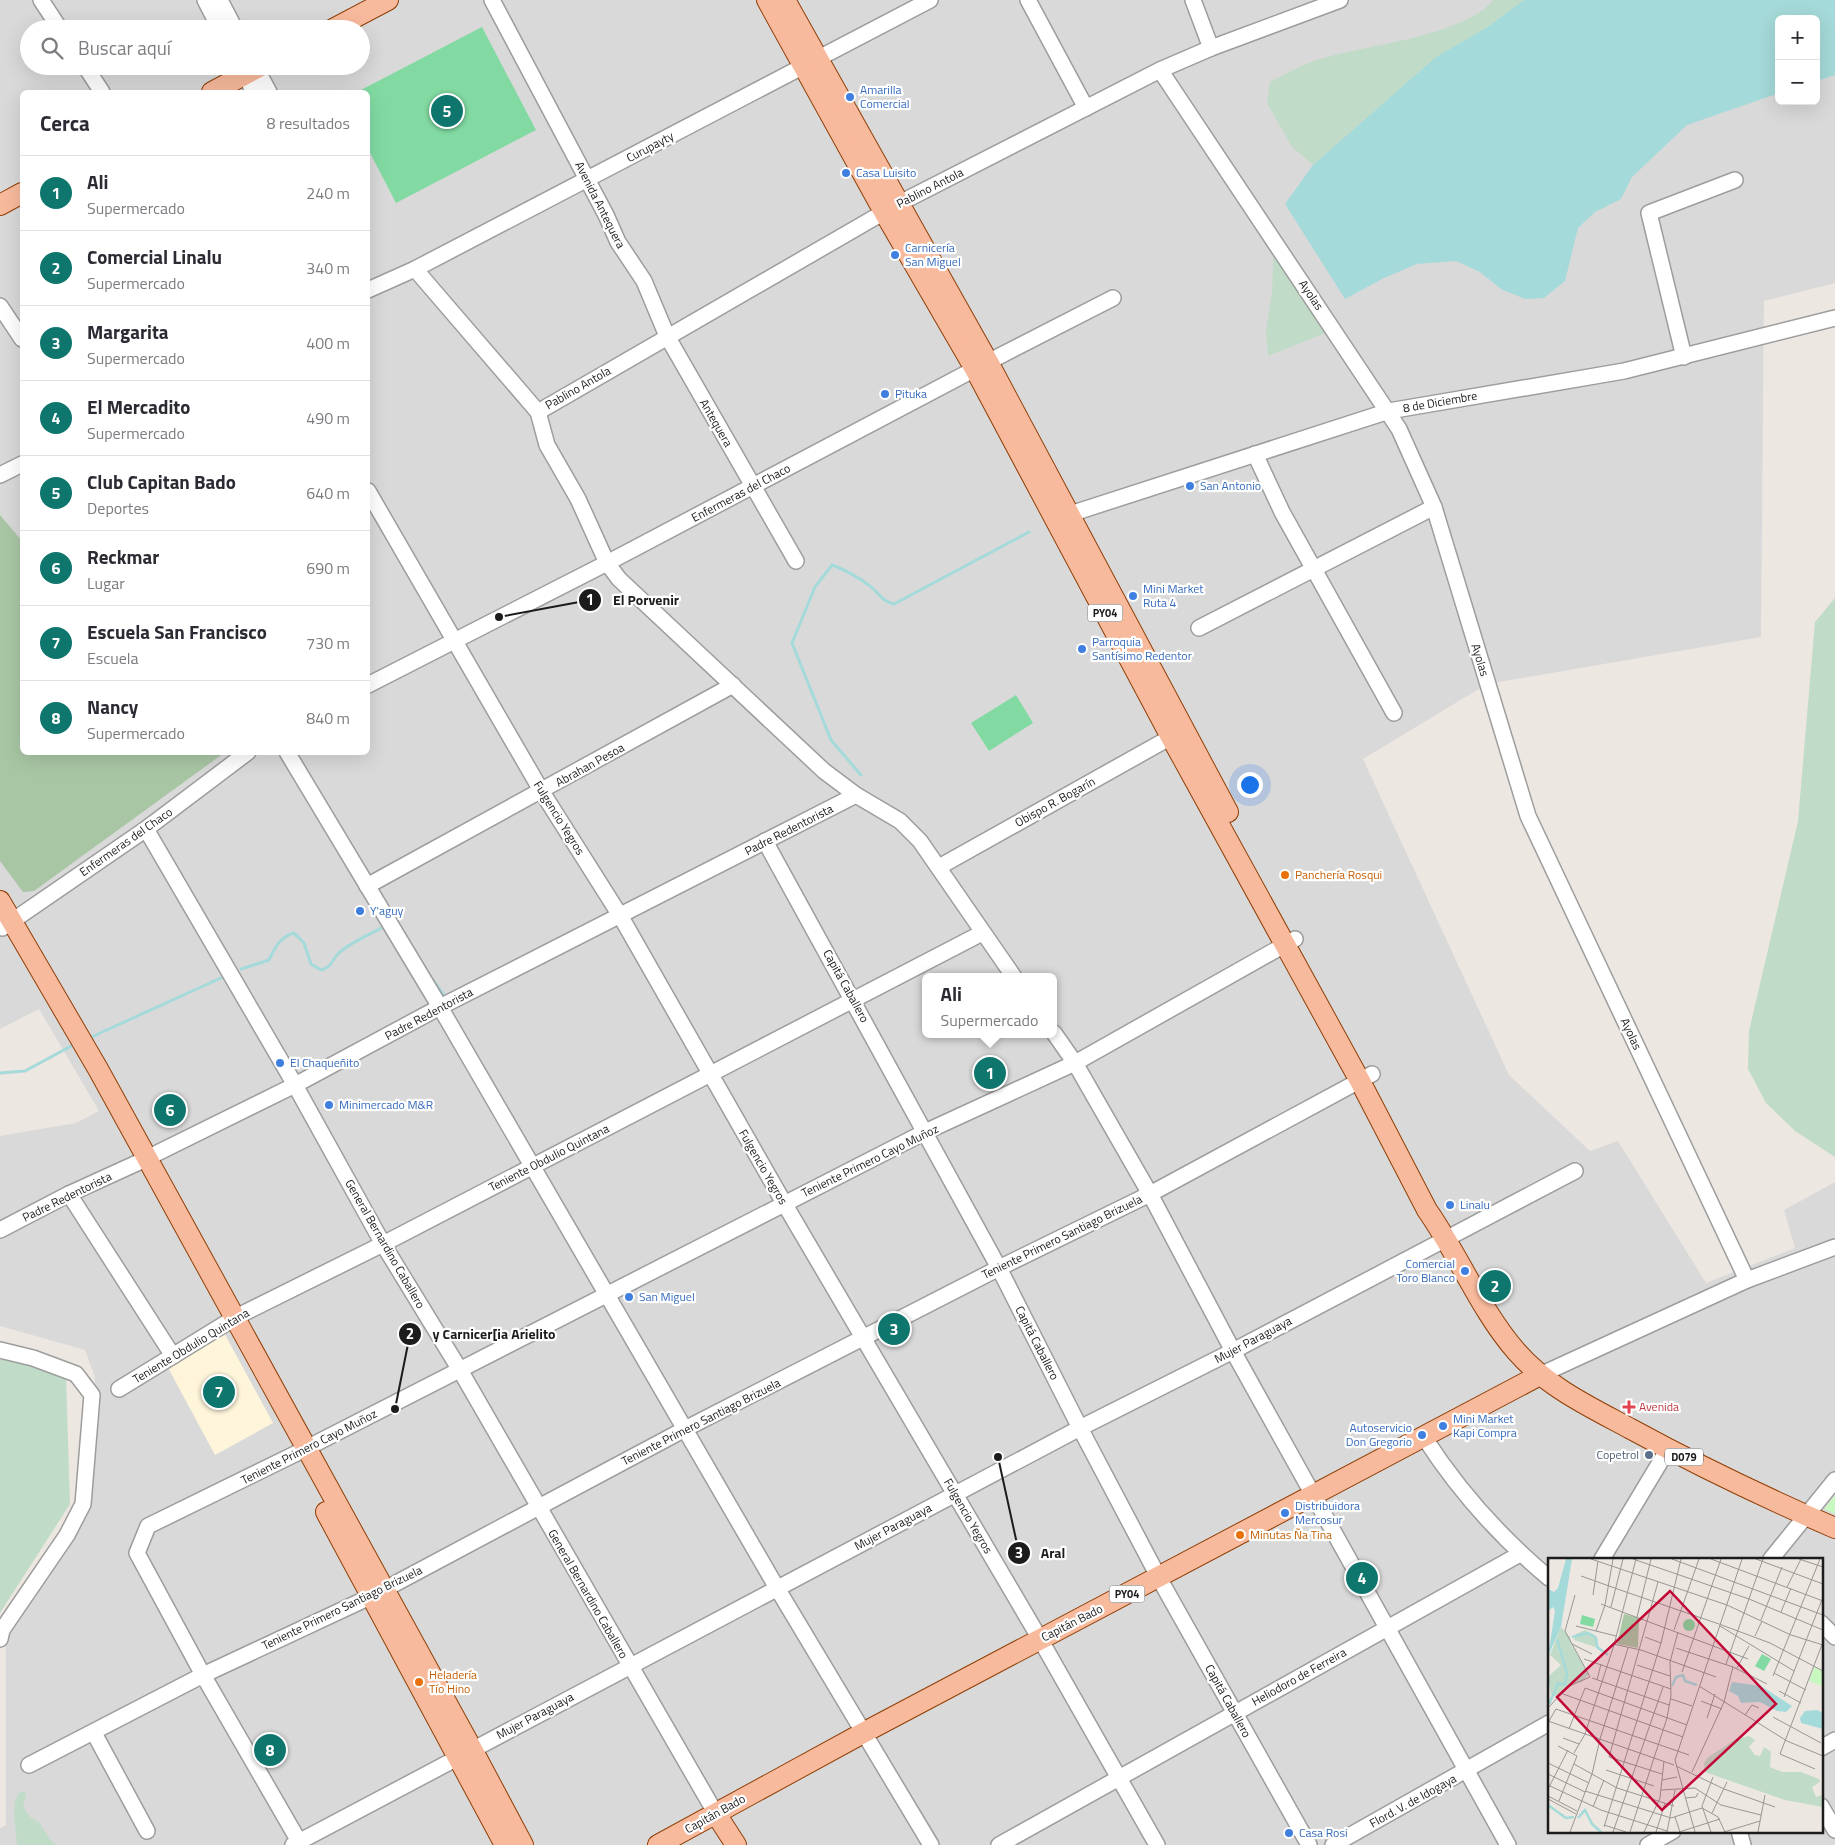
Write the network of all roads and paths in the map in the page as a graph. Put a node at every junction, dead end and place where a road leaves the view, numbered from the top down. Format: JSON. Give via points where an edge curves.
{"nodes":[{"id":1,"x":41,"y":0,"type":"edge"},
{"id":2,"x":205,"y":0,"type":"edge"},
{"id":3,"x":220,"y":0,"type":"edge"},
{"id":4,"x":388,"y":0,"type":"edge"},
{"id":5,"x":484,"y":0,"type":"edge"},
{"id":6,"x":492,"y":0,"type":"edge"},
{"id":7,"x":767,"y":0,"type":"edge"},
{"id":8,"x":784,"y":0,"type":"edge"},
{"id":9,"x":930,"y":0,"type":"edge"},
{"id":10,"x":1028,"y":0,"type":"edge"},
{"id":11,"x":1193,"y":0,"type":"edge"},
{"id":12,"x":1340,"y":0,"type":"edge"},
{"id":13,"x":54,"y":20,"type":"edge"},
{"id":14,"x":215,"y":20,"type":"edge"},
{"id":15,"x":230,"y":20,"type":"edge"},
{"id":16,"x":350,"y":20,"type":"edge"},
{"id":17,"x":1211,"y":48,"type":"junction"},
{"id":18,"x":810,"y":62,"type":"junction"},
{"id":19,"x":1160,"y":70,"type":"junction"},
{"id":20,"x":90,"y":75,"type":"edge"},
{"id":21,"x":240,"y":75,"type":"edge"},
{"id":22,"x":252,"y":75,"type":"edge"},
{"id":23,"x":256,"y":75,"type":"edge"},
{"id":24,"x":101,"y":90,"type":"edge"},
{"id":25,"x":215,"y":90,"type":"edge"},
{"id":26,"x":254,"y":90,"type":"edge"},
{"id":27,"x":268,"y":90,"type":"edge"},
{"id":28,"x":1086,"y":108,"type":"junction"},
{"id":29,"x":1736,"y":180,"type":"dead end"},
{"id":30,"x":583,"y":182,"type":"junction"},
{"id":31,"x":20,"y":194,"type":"edge"},
{"id":32,"x":0,"y":205,"type":"edge"},
{"id":33,"x":891,"y":208,"type":"junction"},
{"id":34,"x":415,"y":269,"type":"junction"},
{"id":35,"x":644,"y":281,"type":"joint"},
{"id":36,"x":370,"y":284,"type":"edge"},
{"id":37,"x":1113,"y":298,"type":"dead end"},
{"id":38,"x":0,"y":306,"type":"edge"},
{"id":39,"x":1835,"y":318,"type":"edge"},
{"id":40,"x":20,"y":336,"type":"edge"},
{"id":41,"x":667,"y":336,"type":"junction"},
{"id":42,"x":1684,"y":357,"type":"junction"},
{"id":43,"x":981,"y":365,"type":"junction"},
{"id":44,"x":1389,"y":411,"type":"junction"},
{"id":45,"x":538,"y":412,"type":"junction"},
{"id":46,"x":1255,"y":454,"type":"junction"},
{"id":47,"x":20,"y":465,"type":"edge"},
{"id":48,"x":0,"y":475,"type":"edge"},
{"id":49,"x":753,"y":487,"type":"junction"},
{"id":50,"x":370,"y":498,"type":"edge"},
{"id":51,"x":1434,"y":507,"type":"junction"},
{"id":52,"x":1062,"y":517,"type":"junction"},
{"id":53,"x":796,"y":561,"type":"dead end"},
{"id":54,"x":607,"y":563,"type":"junction"},
{"id":55,"x":1315,"y":567,"type":"junction"},
{"id":56,"x":1199,"y":628,"type":"dead end"},
{"id":57,"x":455,"y":640,"type":"junction"},
{"id":58,"x":370,"y":684,"type":"edge"},
{"id":59,"x":733,"y":685,"type":"junction"},
{"id":60,"x":1394,"y":713,"type":"dead end"},
{"id":61,"x":1171,"y":737,"type":"junction"},
{"id":62,"x":244,"y":755,"type":"edge"},
{"id":63,"x":289,"y":755,"type":"edge"},
{"id":64,"x":542,"y":792,"type":"junction"},
{"id":65,"x":856,"y":795,"type":"junction"},
{"id":66,"x":146,"y":829,"type":"junction"},
{"id":67,"x":766,"y":841,"type":"junction"},
{"id":68,"x":939,"y":867,"type":"junction"},
{"id":69,"x":367,"y":886,"type":"junction"},
{"id":70,"x":0,"y":901,"type":"edge"},
{"id":71,"x":622,"y":917,"type":"junction"},
{"id":72,"x":5,"y":925,"type":"edge"},
{"id":73,"x":982,"y":933,"type":"junction"},
{"id":74,"x":1290,"y":942,"type":"junction"},
{"id":75,"x":1011,"y":973,"type":"edge"},
{"id":76,"x":854,"y":1000,"type":"junction"},
{"id":77,"x":440,"y":1007,"type":"junction"},
{"id":78,"x":1057,"y":1037,"type":"edge"},
{"id":79,"x":1075,"y":1063,"type":"junction"},
{"id":80,"x":711,"y":1075,"type":"junction"},
{"id":81,"x":1366,"y":1078,"type":"junction"},
{"id":82,"x":296,"y":1086,"type":"junction"},
{"id":83,"x":926,"y":1132,"type":"junction"},
{"id":84,"x":142,"y":1160,"type":"junction"},
{"id":85,"x":534,"y":1166,"type":"junction"},
{"id":86,"x":1575,"y":1171,"type":"dead end"},
{"id":87,"x":69,"y":1194,"type":"junction"},
{"id":88,"x":1150,"y":1194,"type":"junction"},
{"id":89,"x":784,"y":1203,"type":"junction"},
{"id":90,"x":0,"y":1230,"type":"edge"},
{"id":91,"x":1443,"y":1233,"type":"junction"},
{"id":92,"x":383,"y":1244,"type":"junction"},
{"id":93,"x":1833,"y":1252,"type":"edge"},
{"id":94,"x":999,"y":1268,"type":"junction"},
{"id":95,"x":1747,"y":1280,"type":"junction"},
{"id":96,"x":607,"y":1295,"type":"junction"},
{"id":97,"x":231,"y":1320,"type":"junction"},
{"id":98,"x":864,"y":1338,"type":"junction"},
{"id":99,"x":0,"y":1350,"type":"edge"},
{"id":100,"x":1233,"y":1351,"type":"junction"},
{"id":101,"x":172,"y":1356,"type":"junction"},
{"id":102,"x":460,"y":1370,"type":"junction"},
{"id":103,"x":1540,"y":1375,"type":"junction"},
{"id":104,"x":119,"y":1388,"type":"dead end"},
{"id":105,"x":1080,"y":1428,"type":"junction"},
{"id":106,"x":686,"y":1430,"type":"junction"},
{"id":107,"x":1424,"y":1437,"type":"junction"},
{"id":108,"x":1668,"y":1449,"type":"junction"},
{"id":109,"x":301,"y":1451,"type":"junction"},
{"id":110,"x":1835,"y":1480,"type":"edge"},
{"id":111,"x":1314,"y":1493,"type":"junction"},
{"id":112,"x":956,"y":1494,"type":"junction"},
{"id":113,"x":538,"y":1507,"type":"junction"},
{"id":114,"x":1807,"y":1516,"type":"junction"},
{"id":115,"x":1835,"y":1528,"type":"edge"},
{"id":116,"x":1520,"y":1554,"type":"junction"},
{"id":117,"x":1603,"y":1558,"type":"edge"},
{"id":118,"x":1772,"y":1558,"type":"edge"},
{"id":119,"x":1548,"y":1577,"type":"edge"},
{"id":120,"x":1159,"y":1578,"type":"junction"},
{"id":121,"x":777,"y":1588,"type":"junction"},
{"id":122,"x":378,"y":1592,"type":"junction"},
{"id":123,"x":1822,"y":1624,"type":"edge"},
{"id":124,"x":1387,"y":1628,"type":"junction"},
{"id":125,"x":1835,"y":1637,"type":"edge"},
{"id":126,"x":0,"y":1639,"type":"edge"},
{"id":127,"x":1040,"y":1639,"type":"junction"},
{"id":128,"x":630,"y":1666,"type":"junction"},
{"id":129,"x":203,"y":1675,"type":"junction"},
{"id":130,"x":1235,"y":1713,"type":"junction"},
{"id":131,"x":1548,"y":1723,"type":"edge"},
{"id":132,"x":863,"y":1732,"type":"junction"},
{"id":133,"x":94,"y":1733,"type":"junction"},
{"id":134,"x":1835,"y":1740,"type":"edge"},
{"id":135,"x":1822,"y":1747,"type":"edge"},
{"id":136,"x":465,"y":1753,"type":"junction"},
{"id":137,"x":29,"y":1765,"type":"dead end"},
{"id":138,"x":1467,"y":1771,"type":"junction"},
{"id":139,"x":1119,"y":1778,"type":"junction"},
{"id":140,"x":1822,"y":1808,"type":"edge"},
{"id":141,"x":716,"y":1814,"type":"junction"},
{"id":142,"x":1835,"y":1830,"type":"edge"},
{"id":143,"x":147,"y":1831,"type":"dead end"},
{"id":144,"x":1670,"y":1832,"type":"edge"},
{"id":145,"x":1738,"y":1832,"type":"edge"},
{"id":146,"x":298,"y":1844,"type":"edge"},
{"id":147,"x":505,"y":1845,"type":"edge"},
{"id":148,"x":523,"y":1845,"type":"edge"},
{"id":149,"x":658,"y":1845,"type":"edge"},
{"id":150,"x":736,"y":1845,"type":"edge"},
{"id":151,"x":931,"y":1845,"type":"edge"},
{"id":152,"x":998,"y":1845,"type":"edge"},
{"id":153,"x":1156,"y":1845,"type":"edge"},
{"id":154,"x":1309,"y":1845,"type":"edge"},
{"id":155,"x":1333,"y":1845,"type":"edge"},
{"id":156,"x":1508,"y":1845,"type":"edge"},
{"id":157,"x":1648,"y":1845,"type":"edge"},
{"id":158,"x":1743,"y":1845,"type":"edge"}],
"edges":[{"from":1,"to":13,"type":"street"},
{"from":2,"to":14,"type":"street"},
{"from":3,"to":15,"type":"street"},
{"from":4,"to":16,"type":"main road"},
{"from":5,"to":30,"type":"street","name":"Avenida Antequera"},
{"from":6,"to":30,"type":"street","name":"Avenida Antequera"},
{"from":7,"to":18,"type":"main road","number":"PY04"},
{"from":8,"to":18,"type":"main road","number":"PY04"},
{"from":9,"to":18,"type":"street","name":"Curupayty"},
{"from":10,"to":28,"type":"street"},
{"from":11,"to":17,"type":"street"},
{"from":12,"to":17,"type":"street","name":"Pablino Antola"},
{"from":17,"to":19,"type":"street","name":"Pablino Antola"},
{"from":18,"to":30,"type":"street","name":"Curupayty"},
{"from":18,"to":33,"type":"main road","number":"PY04"},
{"from":19,"to":28,"type":"street","name":"Pablino Antola"},
{"from":19,"to":44,"type":"street","name":"Ayolas"},
{"from":20,"to":24,"type":"street"},
{"from":21,"to":25,"type":"main road"},
{"from":22,"to":26,"type":"street"},
{"from":23,"to":27,"type":"street"},
{"from":28,"to":33,"type":"street","name":"Pablino Antola"},
{"from":29,"to":42,"type":"street","via":[[1649,213]]},
{"from":30,"to":34,"type":"street","name":"Curupayty"},
{"from":30,"to":35,"type":"street","name":"Avenida Antequera","via":[[606,233]]},
{"from":31,"to":32,"type":"main road"},
{"from":33,"to":41,"type":"street","name":"Pablino Antola"},
{"from":33,"to":43,"type":"main road","number":"PY04"},
{"from":34,"to":36,"type":"street","name":"Curupayty"},
{"from":34,"to":45,"type":"street"},
{"from":35,"to":41,"type":"street","name":"Antequera"},
{"from":37,"to":43,"type":"street","name":"Enfermeras del Chaco"},
{"from":38,"to":40,"type":"street"},
{"from":39,"to":42,"type":"street","name":"8 de Diciembre"},
{"from":41,"to":45,"type":"street","name":"Pablino Antola"},
{"from":41,"to":49,"type":"street","name":"Antequera"},
{"from":42,"to":44,"type":"street","name":"8 de Diciembre","via":[[1624,371]]},
{"from":43,"to":49,"type":"street","name":"Enfermeras del Chaco"},
{"from":43,"to":52,"type":"main road","number":"PY04"},
{"from":44,"to":46,"type":"street","name":"8 de Diciembre"},
{"from":44,"to":51,"type":"street","name":"Ayolas"},
{"from":45,"to":54,"type":"street","via":[[547,445],[578,500]]},
{"from":46,"to":52,"type":"street","name":"8 de Diciembre"},
{"from":46,"to":55,"type":"street","via":[[1282,512]]},
{"from":47,"to":48,"type":"street"},
{"from":49,"to":53,"type":"street","name":"Antequera"},
{"from":49,"to":54,"type":"street","name":"Enfermeras del Chaco"},
{"from":50,"to":57,"type":"street","name":"Fulgencio Yegros"},
{"from":51,"to":55,"type":"street"},
{"from":51,"to":95,"type":"street","name":"Ayolas","via":[[1528,816]]},
{"from":52,"to":61,"type":"main road","number":"PY04"},
{"from":52,"to":74,"type":"main road","number":"PY04"},
{"from":54,"to":57,"type":"street","name":"Enfermeras del Chaco"},
{"from":54,"to":59,"type":"street","via":[[619,579]]},
{"from":55,"to":56,"type":"street"},
{"from":55,"to":60,"type":"street"},
{"from":57,"to":58,"type":"street","name":"Enfermeras del Chaco"},
{"from":57,"to":64,"type":"street","name":"Fulgencio Yegros"},
{"from":59,"to":64,"type":"street","name":"Abrahan Pesoa"},
{"from":59,"to":65,"type":"street","via":[[824,771]]},
{"from":61,"to":68,"type":"street","name":"Obispo R. Bogarín"},
{"from":61,"to":74,"type":"main road","number":"PY04"},
{"from":62,"to":66,"type":"street","name":"Enfermeras del Chaco"},
{"from":63,"to":69,"type":"street"},
{"from":64,"to":69,"type":"street","name":"Abrahan Pesoa"},
{"from":64,"to":71,"type":"street","name":"Fulgencio Yegros"},
{"from":65,"to":67,"type":"street","name":"Padre Redentorista"},
{"from":65,"to":68,"type":"street","via":[[900,821]]},
{"from":66,"to":72,"type":"street","name":"Enfermeras del Chaco"},
{"from":66,"to":82,"type":"street","name":"General Bernardino Caballero"},
{"from":67,"to":71,"type":"street","name":"Padre Redentorista"},
{"from":67,"to":76,"type":"street","name":"Capitá Caballero"},
{"from":68,"to":73,"type":"street"},
{"from":69,"to":77,"type":"street"},
{"from":70,"to":72,"type":"main road"},
{"from":71,"to":77,"type":"street","name":"Padre Redentorista"},
{"from":71,"to":80,"type":"street","name":"Fulgencio Yegros"},
{"from":72,"to":84,"type":"main road"},
{"from":73,"to":75,"type":"street"},
{"from":73,"to":76,"type":"street","name":"Teniente Obdulio Quintana"},
{"from":74,"to":79,"type":"street","name":"Teniente Primero Cayo Muñoz"},
{"from":74,"to":81,"type":"main road","number":"PY04"},
{"from":76,"to":80,"type":"street","name":"Teniente Obdulio Quintana"},
{"from":76,"to":83,"type":"street","name":"Capitá Caballero"},
{"from":77,"to":82,"type":"street","name":"Padre Redentorista"},
{"from":77,"to":85,"type":"street"},
{"from":78,"to":79,"type":"street"},
{"from":79,"to":83,"type":"street","name":"Teniente Primero Cayo Muñoz"},
{"from":79,"to":88,"type":"street"},
{"from":80,"to":85,"type":"street","name":"Teniente Obdulio Quintana"},
{"from":80,"to":89,"type":"street","name":"Fulgencio Yegros"},
{"from":81,"to":88,"type":"street","name":"Teniente Primero Santiago Brizuela"},
{"from":81,"to":91,"type":"main road","number":"PY04","via":[[1434,1207]]},
{"from":82,"to":84,"type":"street","name":"Padre Redentorista"},
{"from":82,"to":92,"type":"street","name":"General Bernardino Caballero"},
{"from":83,"to":89,"type":"street","name":"Teniente Primero Cayo Muñoz"},
{"from":83,"to":94,"type":"street","name":"Capitá Caballero"},
{"from":84,"to":87,"type":"street","name":"Padre Redentorista"},
{"from":84,"to":97,"type":"main road"},
{"from":85,"to":92,"type":"street","name":"Teniente Obdulio Quintana"},
{"from":85,"to":96,"type":"street"},
{"from":86,"to":91,"type":"street","name":"Mujer Paraguaya"},
{"from":87,"to":90,"type":"street","name":"Padre Redentorista"},
{"from":87,"to":101,"type":"street"},
{"from":88,"to":94,"type":"street","name":"Teniente Primero Santiago Brizuela"},
{"from":88,"to":100,"type":"street"},
{"from":89,"to":96,"type":"street","name":"Teniente Primero Cayo Muñoz"},
{"from":89,"to":98,"type":"street","name":"Fulgencio Yegros"},
{"from":91,"to":100,"type":"street","name":"Mujer Paraguaya"},
{"from":91,"to":103,"type":"main road","number":"PY04","via":[[1500,1331]]},
{"from":92,"to":97,"type":"street","name":"Teniente Obdulio Quintana"},
{"from":92,"to":102,"type":"street","name":"General Bernardino Caballero"},
{"from":93,"to":95,"type":"street"},
{"from":94,"to":98,"type":"street","name":"Teniente Primero Santiago Brizuela"},
{"from":94,"to":105,"type":"street","name":"Capitá Caballero"},
{"from":95,"to":103,"type":"street"},
{"from":96,"to":102,"type":"street","name":"Teniente Primero Cayo Muñoz"},
{"from":96,"to":106,"type":"street"},
{"from":97,"to":101,"type":"street","name":"Teniente Obdulio Quintana"},
{"from":97,"to":109,"type":"main road"},
{"from":98,"to":106,"type":"street","name":"Teniente Primero Santiago Brizuela"},
{"from":98,"to":112,"type":"street","name":"Fulgencio Yegros"},
{"from":99,"to":126,"type":"street","via":[[34,1358],[76,1374],[92,1395],[83,1504],[67,1535],[2,1630]]},
{"from":100,"to":105,"type":"street","name":"Mujer Paraguaya"},
{"from":100,"to":111,"type":"street"},
{"from":101,"to":104,"type":"street","name":"Teniente Obdulio Quintana"},
{"from":102,"to":109,"type":"street","name":"Teniente Primero Cayo Muñoz"},
{"from":102,"to":113,"type":"street","name":"General Bernardino Caballero"},
{"from":103,"to":107,"type":"main road","name":"Capitán Bado","number":"PY04"},
{"from":103,"to":108,"type":"main road","number":"D079","via":[[1570,1396]]},
{"from":105,"to":112,"type":"street","name":"Mujer Paraguaya"},
{"from":105,"to":120,"type":"street","name":"Capitá Caballero"},
{"from":106,"to":113,"type":"street","name":"Teniente Primero Santiago Brizuela"},
{"from":106,"to":121,"type":"street"},
{"from":107,"to":111,"type":"main road","name":"Capitán Bado","number":"PY04"},
{"from":107,"to":116,"type":"street","via":[[1456,1485]]},
{"from":108,"to":114,"type":"main road","number":"D079"},
{"from":108,"to":117,"type":"street"},
{"from":109,"to":122,"type":"main road"},
{"from":109,"to":129,"type":"street","name":"Teniente Primero Cayo Muñoz","via":[[148,1526],[137,1553]]},
{"from":110,"to":114,"type":"street"},
{"from":111,"to":120,"type":"main road","name":"Capitán Bado","number":"PY04"},
{"from":111,"to":124,"type":"street"},
{"from":112,"to":121,"type":"street","name":"Mujer Paraguaya"},
{"from":112,"to":127,"type":"street","name":"Fulgencio Yegros"},
{"from":113,"to":122,"type":"street","name":"Teniente Primero Santiago Brizuela"},
{"from":113,"to":128,"type":"street","name":"General Bernardino Caballero"},
{"from":114,"to":115,"type":"main road","number":"D079"},
{"from":114,"to":118,"type":"street"},
{"from":116,"to":119,"type":"street"},
{"from":116,"to":124,"type":"street","name":"Heliodoro de Ferreira"},
{"from":120,"to":127,"type":"main road","name":"Capitán Bado","number":"PY04"},
{"from":120,"to":130,"type":"street","name":"Capitá Caballero"},
{"from":121,"to":128,"type":"street","name":"Mujer Paraguaya"},
{"from":121,"to":132,"type":"street"},
{"from":122,"to":129,"type":"street","name":"Teniente Primero Santiago Brizuela"},
{"from":122,"to":136,"type":"main road"},
{"from":123,"to":125,"type":"street"},
{"from":124,"to":130,"type":"street","name":"Heliodoro de Ferreira"},
{"from":124,"to":138,"type":"street"},
{"from":127,"to":132,"type":"main road","name":"Capitán Bado","number":"PY04"},
{"from":127,"to":139,"type":"street","name":"Fulgencio Yegros"},
{"from":128,"to":136,"type":"street","name":"Mujer Paraguaya"},
{"from":128,"to":141,"type":"street","name":"General Bernardino Caballero"},
{"from":129,"to":133,"type":"street","name":"Teniente Primero Santiago Brizuela"},
{"from":129,"to":146,"type":"street"},
{"from":130,"to":139,"type":"street","name":"Heliodoro de Ferreira"},
{"from":130,"to":154,"type":"street","name":"Capitá Caballero"},
{"from":131,"to":138,"type":"street","name":"Flord. V. de Idogaya"},
{"from":132,"to":141,"type":"main road","name":"Capitán Bado","number":"PY04"},
{"from":132,"to":151,"type":"street"},
{"from":133,"to":137,"type":"street","name":"Teniente Primero Santiago Brizuela"},
{"from":133,"to":143,"type":"street"},
{"from":134,"to":135,"type":"street"},
{"from":136,"to":146,"type":"street","name":"Mujer Paraguaya"},
{"from":136,"to":147,"type":"main road"},
{"from":136,"to":148,"type":"main road"},
{"from":138,"to":155,"type":"street","name":"Flord. V. de Idogaya"},
{"from":138,"to":156,"type":"street"},
{"from":139,"to":152,"type":"street","name":"Heliodoro de Ferreira"},
{"from":139,"to":153,"type":"street","name":"Fulgencio Yegros"},
{"from":140,"to":142,"type":"street"},
{"from":141,"to":149,"type":"main road","name":"Capitán Bado"},
{"from":141,"to":150,"type":"main road"},
{"from":144,"to":157,"type":"street"},
{"from":145,"to":158,"type":"street"}]}
